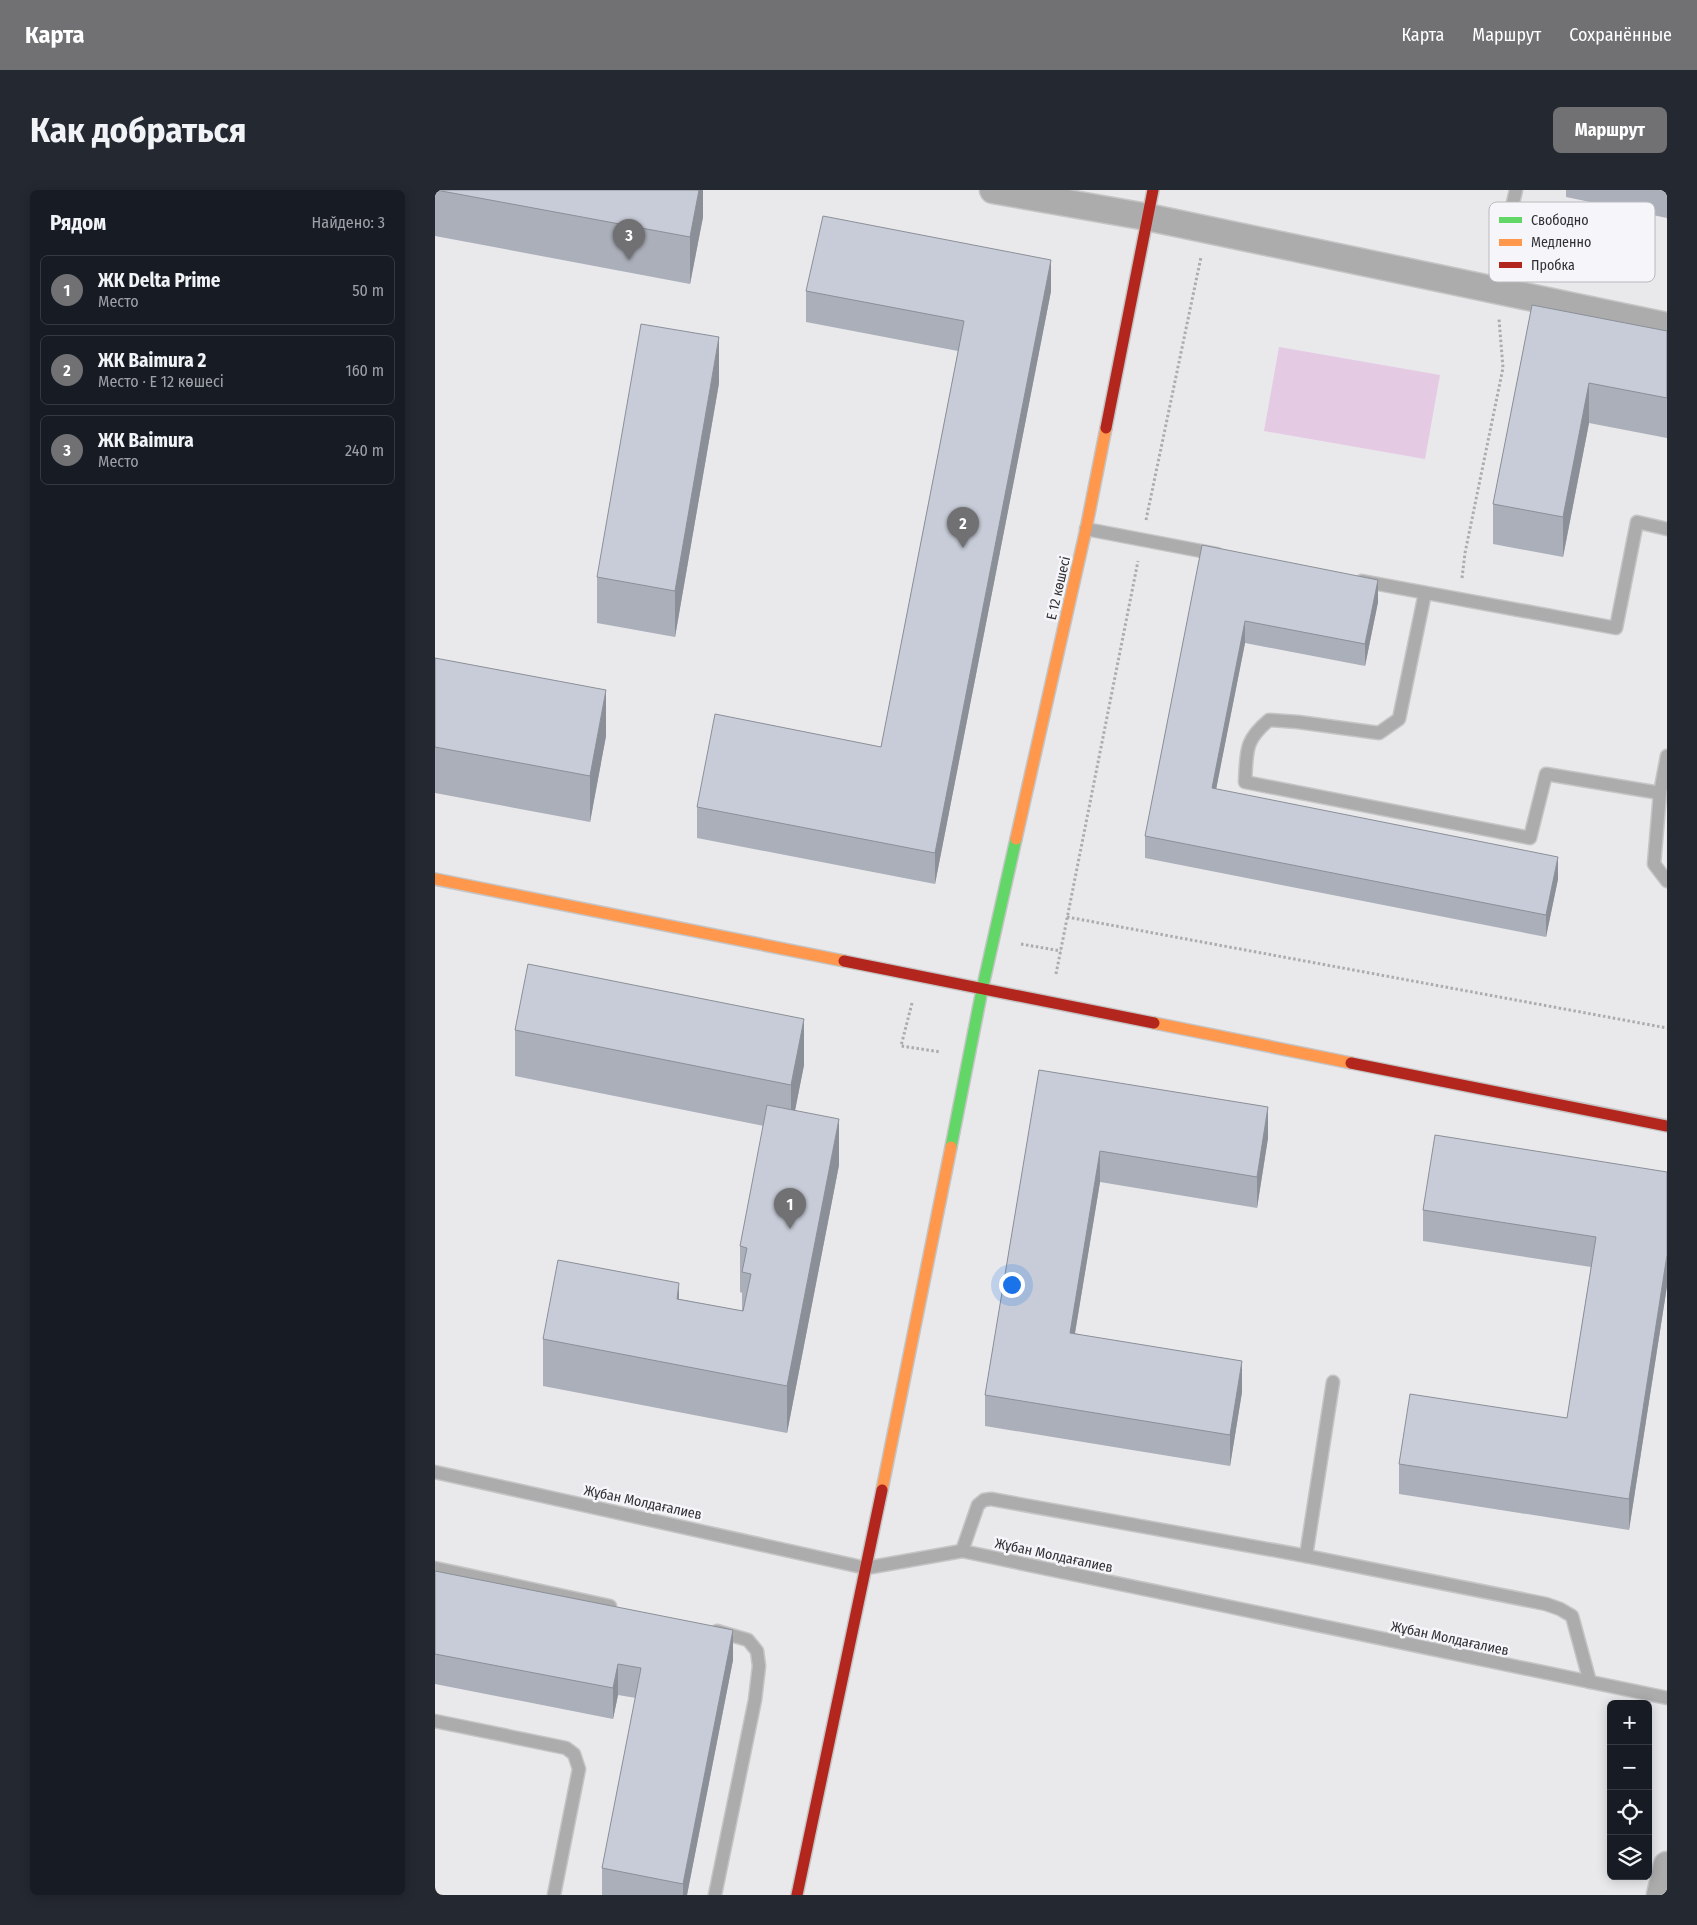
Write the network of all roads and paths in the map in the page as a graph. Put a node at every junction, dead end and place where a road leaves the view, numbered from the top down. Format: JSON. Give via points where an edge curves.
{"nodes":[{"id":1,"x":993,"y":190,"type":"edge"},
{"id":2,"x":1153,"y":190,"type":"edge"},
{"id":3,"x":1147,"y":217,"type":"junction"},
{"id":4,"x":1207,"y":229,"type":"junction"},
{"id":5,"x":1495,"y":282,"type":"edge"},
{"id":6,"x":1493,"y":289,"type":"junction"},
{"id":7,"x":1667,"y":326,"type":"edge"},
{"id":8,"x":1667,"y":529,"type":"edge"},
{"id":9,"x":1086,"y":530,"type":"junction"},
{"id":10,"x":1142,"y":540,"type":"junction"},
{"id":11,"x":1230,"y":556,"type":"edge"},
{"id":12,"x":1347,"y":578,"type":"edge"},
{"id":13,"x":1425,"y":593,"type":"junction"},
{"id":14,"x":1459,"y":599,"type":"junction"},
{"id":15,"x":1667,"y":756,"type":"edge"},
{"id":16,"x":1660,"y":793,"type":"junction"},
{"id":17,"x":435,"y":879,"type":"edge"},
{"id":18,"x":1667,"y":881,"type":"edge"},
{"id":19,"x":1067,"y":917,"type":"junction"},
{"id":20,"x":993,"y":938,"type":"junction"},
{"id":21,"x":1061,"y":951,"type":"junction"},
{"id":22,"x":918,"y":976,"type":"junction"},
{"id":23,"x":982,"y":990,"type":"junction"},
{"id":24,"x":1050,"y":1003,"type":"junction"},
{"id":25,"x":1667,"y":1028,"type":"edge"},
{"id":26,"x":969,"y":1057,"type":"junction"},
{"id":27,"x":1667,"y":1126,"type":"edge"},
{"id":28,"x":1333,"y":1382,"type":"dead end"},
{"id":29,"x":435,"y":1472,"type":"edge"},
{"id":30,"x":962,"y":1551,"type":"junction"},
{"id":31,"x":1306,"y":1556,"type":"junction"},
{"id":32,"x":435,"y":1568,"type":"edge"},
{"id":33,"x":866,"y":1568,"type":"junction"},
{"id":34,"x":618,"y":1608,"type":"edge"},
{"id":35,"x":705,"y":1628,"type":"edge"},
{"id":36,"x":1590,"y":1682,"type":"junction"},
{"id":37,"x":1667,"y":1698,"type":"edge"},
{"id":38,"x":435,"y":1721,"type":"edge"},
{"id":39,"x":1667,"y":1865,"type":"edge"},
{"id":40,"x":554,"y":1895,"type":"edge"},
{"id":41,"x":715,"y":1895,"type":"edge"},
{"id":42,"x":797,"y":1895,"type":"edge"},
{"id":43,"x":1660,"y":1895,"type":"edge"}],
"edges":[{"from":1,"to":3,"type":"street"},
{"from":2,"to":3,"type":"street","name":"Е 12 көшесі"},
{"from":3,"to":4,"type":"street"},
{"from":3,"to":9,"type":"street","name":"Е 12 көшесі"},
{"from":4,"to":6,"type":"street"},
{"from":4,"to":10,"type":"path"},
{"from":5,"to":6,"type":"lane"},
{"from":6,"to":7,"type":"street"},
{"from":6,"to":14,"type":"path","via":[[1501,328],[1503,368],[1465,552]]},
{"from":8,"to":14,"type":"lane","via":[[1637,522],[1616,628]]},
{"from":9,"to":10,"type":"lane"},
{"from":9,"to":20,"type":"street","name":"Е 12 көшесі"},
{"from":10,"to":11,"type":"lane"},
{"from":10,"to":19,"type":"path"},
{"from":12,"to":13,"type":"lane"},
{"from":13,"to":14,"type":"lane"},
{"from":13,"to":16,"type":"lane","via":[[1399,719],[1379,733],[1269,720],[1256,732],[1248,746],[1245,782],[1530,838],[1547,774]]},
{"from":15,"to":16,"type":"lane"},
{"from":16,"to":18,"type":"lane","via":[[1654,864]]},
{"from":17,"to":22,"type":"street"},
{"from":19,"to":21,"type":"path"},
{"from":19,"to":25,"type":"path"},
{"from":20,"to":21,"type":"path"},
{"from":20,"to":23,"type":"street","name":"Е 12 көшесі"},
{"from":21,"to":24,"type":"path"},
{"from":22,"to":23,"type":"street"},
{"from":22,"to":26,"type":"path","via":[[901,1046]]},
{"from":23,"to":24,"type":"street"},
{"from":23,"to":26,"type":"street","name":"Е 12 көшесі"},
{"from":24,"to":27,"type":"street"},
{"from":26,"to":33,"type":"street","name":"Е 12 көшесі"},
{"from":28,"to":31,"type":"lane"},
{"from":29,"to":33,"type":"lane","name":"Жұбан Молдағалиев"},
{"from":30,"to":31,"type":"lane","via":[[978,1505],[991,1499]]},
{"from":30,"to":33,"type":"lane","name":"Жұбан Молдағалиев"},
{"from":30,"to":36,"type":"lane","name":"Жұбан Молдағалиев"},
{"from":31,"to":36,"type":"lane","via":[[1560,1609],[1572,1616]]},
{"from":32,"to":34,"type":"lane"},
{"from":33,"to":42,"type":"street","name":"Е 12 көшесі"},
{"from":35,"to":41,"type":"lane","via":[[748,1640],[757,1652],[759,1666]]},
{"from":36,"to":37,"type":"lane","name":"Жұбан Молдағалиев"},
{"from":38,"to":40,"type":"lane","via":[[566,1748],[574,1754],[579,1769]]},
{"from":39,"to":43,"type":"street"}]}
